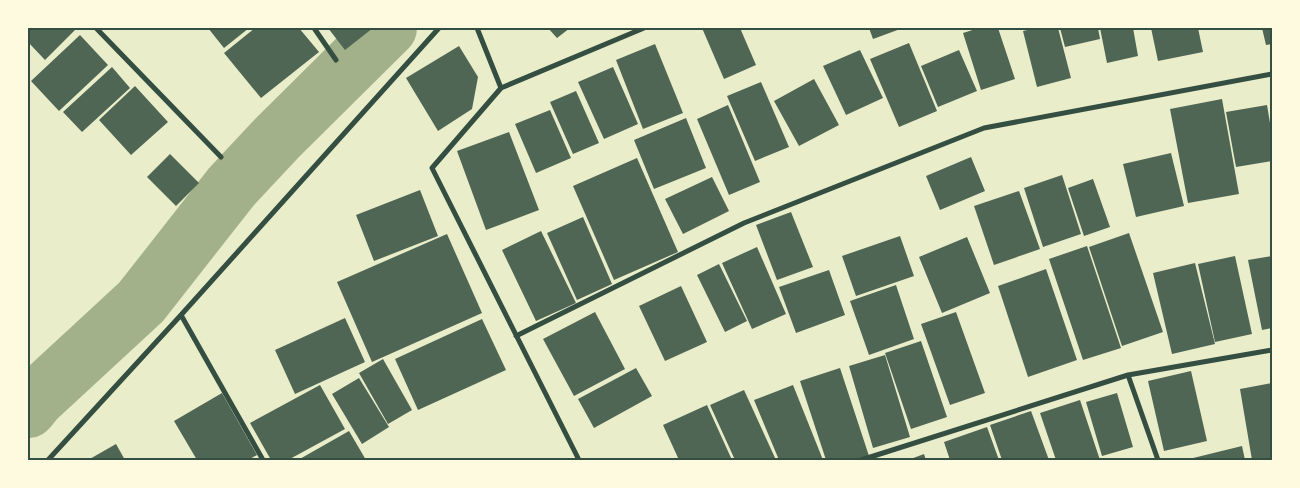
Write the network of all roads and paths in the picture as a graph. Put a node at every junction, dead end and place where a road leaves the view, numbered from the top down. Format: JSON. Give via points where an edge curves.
{"nodes":[{"id":1,"x":96,"y":28,"type":"edge"},
{"id":2,"x":314,"y":28,"type":"edge"},
{"id":3,"x":439,"y":28,"type":"edge"},
{"id":4,"x":478,"y":28,"type":"edge"},
{"id":5,"x":644,"y":28,"type":"edge"},
{"id":6,"x":336,"y":60,"type":"dead end"},
{"id":7,"x":1272,"y":74,"type":"edge"},
{"id":8,"x":501,"y":88,"type":"junction"},
{"id":9,"x":221,"y":157,"type":"dead end"},
{"id":10,"x":181,"y":315,"type":"junction"},
{"id":11,"x":516,"y":336,"type":"junction"},
{"id":12,"x":1272,"y":350,"type":"edge"},
{"id":13,"x":1128,"y":375,"type":"junction"},
{"id":14,"x":868,"y":459,"type":"edge"},
{"id":15,"x":48,"y":460,"type":"edge"},
{"id":16,"x":263,"y":460,"type":"edge"},
{"id":17,"x":579,"y":460,"type":"edge"},
{"id":18,"x":861,"y":460,"type":"edge"},
{"id":19,"x":1158,"y":460,"type":"edge"}],
"edges":[{"from":1,"to":9,"type":"street"},
{"from":2,"to":6,"type":"street"},
{"from":3,"to":10,"type":"street"},
{"from":4,"to":8,"type":"street"},
{"from":5,"to":8,"type":"street"},
{"from":7,"to":11,"type":"street","via":[[984,128],[744,223]]},
{"from":8,"to":11,"type":"street","via":[[432,168]]},
{"from":10,"to":15,"type":"street"},
{"from":10,"to":16,"type":"street"},
{"from":11,"to":17,"type":"street"},
{"from":12,"to":13,"type":"street"},
{"from":13,"to":14,"type":"street"},
{"from":13,"to":19,"type":"street"},
{"from":14,"to":18,"type":"street"}]}
